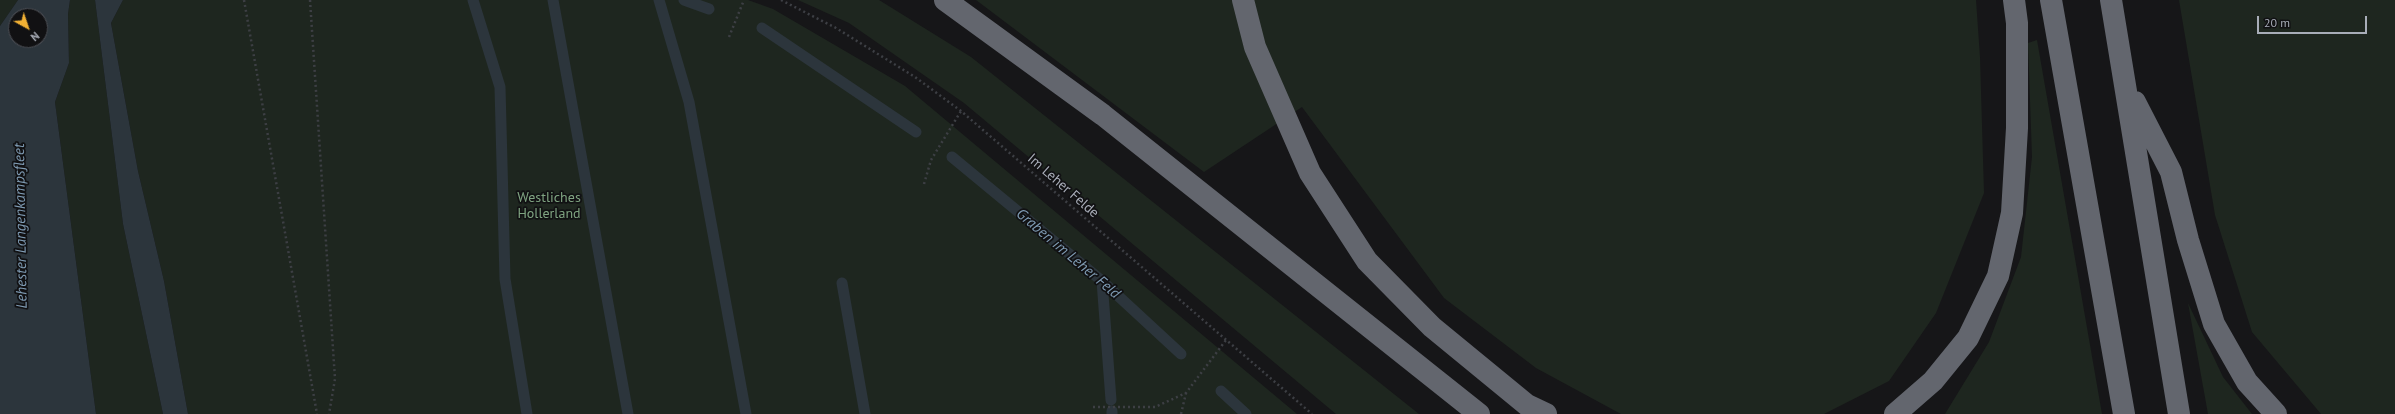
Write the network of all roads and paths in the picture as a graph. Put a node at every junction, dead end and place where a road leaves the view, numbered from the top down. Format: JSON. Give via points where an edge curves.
{"nodes":[{"id":1,"x":244,"y":0,"type":"edge"},
{"id":2,"x":310,"y":0,"type":"edge"},
{"id":3,"x":744,"y":0,"type":"edge"},
{"id":4,"x":781,"y":0,"type":"edge"},
{"id":5,"x":945,"y":0,"type":"edge"},
{"id":6,"x":1243,"y":0,"type":"edge"},
{"id":7,"x":2014,"y":0,"type":"edge"},
{"id":8,"x":2051,"y":0,"type":"edge"},
{"id":9,"x":2111,"y":0,"type":"edge"},
{"id":10,"x":729,"y":37,"type":"dead end"},
{"id":11,"x":2126,"y":84,"type":"junction"},
{"id":12,"x":960,"y":111,"type":"junction"},
{"id":13,"x":924,"y":184,"type":"dead end"},
{"id":14,"x":1226,"y":340,"type":"junction"},
{"id":15,"x":1186,"y":392,"type":"junction"},
{"id":16,"x":1093,"y":407,"type":"dead end"},
{"id":17,"x":317,"y":414,"type":"edge"},
{"id":18,"x":329,"y":414,"type":"edge"},
{"id":19,"x":1181,"y":414,"type":"edge"},
{"id":20,"x":1312,"y":414,"type":"edge"},
{"id":21,"x":1479,"y":414,"type":"edge"},
{"id":22,"x":1546,"y":414,"type":"edge"},
{"id":23,"x":1895,"y":414,"type":"edge"},
{"id":24,"x":2124,"y":414,"type":"edge"},
{"id":25,"x":2179,"y":414,"type":"edge"},
{"id":26,"x":2276,"y":414,"type":"edge"}],
"edges":[{"from":1,"to":17,"type":"path"},
{"from":2,"to":18,"type":"path","via":[[335,379]]},
{"from":3,"to":10,"type":"path"},
{"from":4,"to":12,"type":"path","name":"Im Leher Felde","via":[[842,32],[915,77]]},
{"from":5,"to":21,"type":"highway","via":[[1103,115]]},
{"from":6,"to":22,"type":"highway","via":[[1255,48],[1310,173],[1367,261],[1432,327],[1527,405]]},
{"from":7,"to":23,"type":"highway","via":[[2017,23],[2017,128],[2012,213],[1998,276],[1968,338],[1933,381]]},
{"from":8,"to":24,"type":"highway"},
{"from":9,"to":11,"type":"highway"},
{"from":11,"to":25,"type":"highway"},
{"from":11,"to":26,"type":"highway","via":[[2171,172],[2188,240],[2214,324],[2247,382]]},
{"from":12,"to":13,"type":"path","via":[[931,160]]},
{"from":12,"to":14,"type":"path","name":"Im Leher Felde"},
{"from":14,"to":15,"type":"path"},
{"from":14,"to":20,"type":"path","name":"Im Leher Felde"},
{"from":15,"to":16,"type":"path","via":[[1155,407]]},
{"from":15,"to":19,"type":"path"}]}
